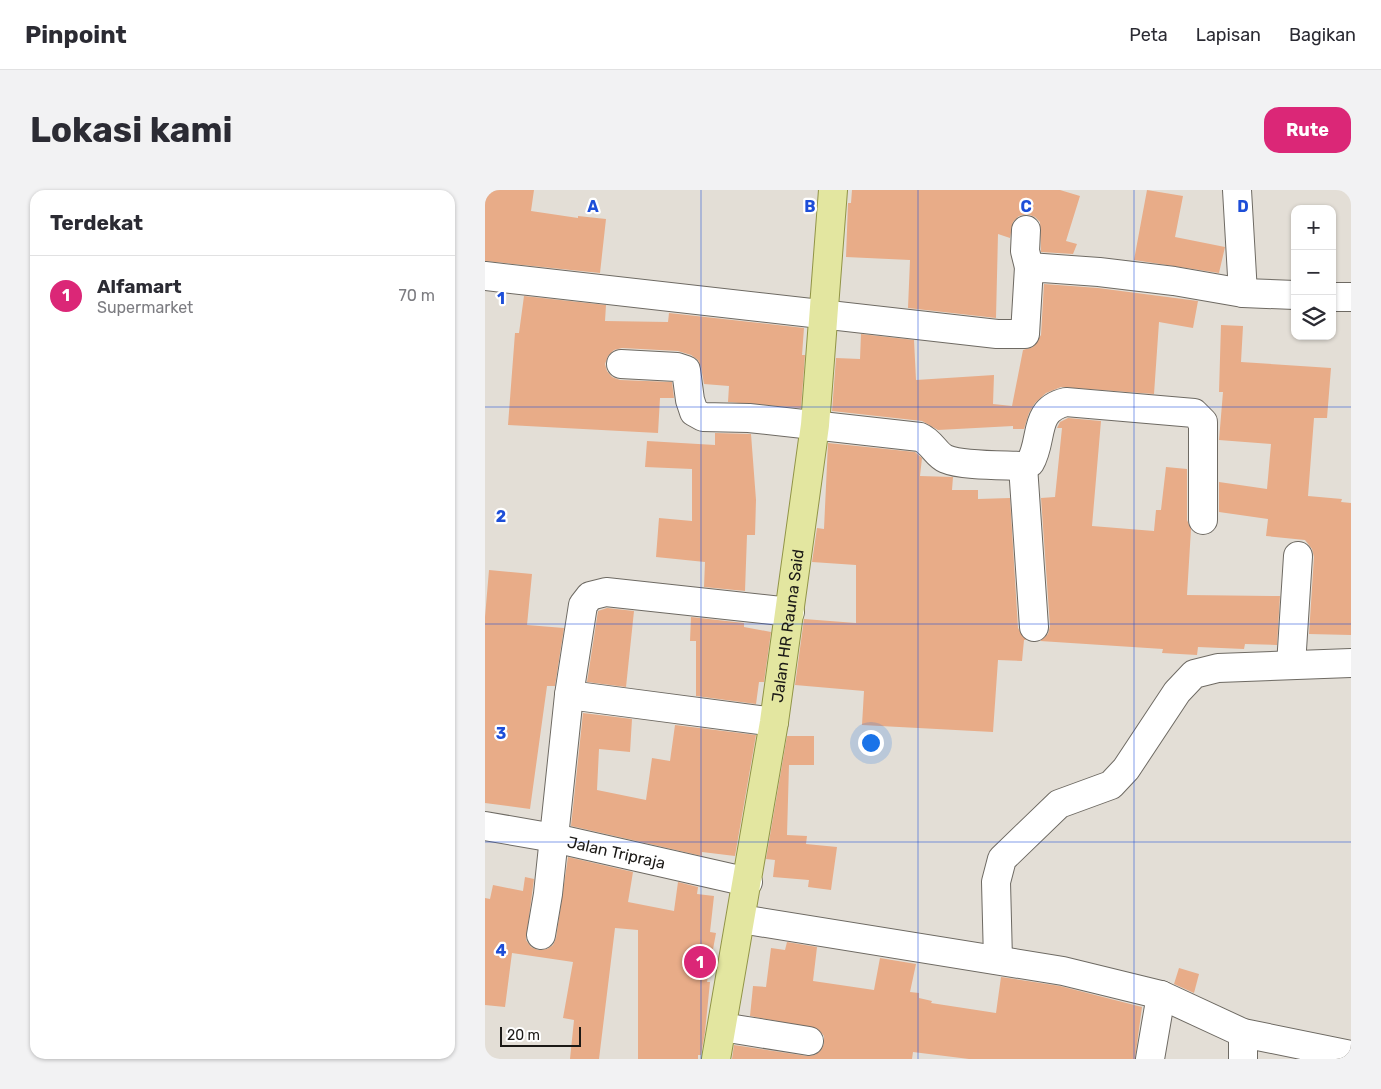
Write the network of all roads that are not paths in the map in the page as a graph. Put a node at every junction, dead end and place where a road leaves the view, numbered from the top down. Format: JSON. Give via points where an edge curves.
{"nodes":[{"id":1,"x":833,"y":190,"type":"edge"},
{"id":2,"x":1237,"y":190,"type":"edge"},
{"id":3,"x":1026,"y":230,"type":"dead end"},
{"id":4,"x":1029,"y":267,"type":"junction"},
{"id":5,"x":485,"y":276,"type":"edge"},
{"id":6,"x":1243,"y":293,"type":"junction"},
{"id":7,"x":1291,"y":295,"type":"edge"},
{"id":8,"x":1336,"y":297,"type":"edge"},
{"id":9,"x":1351,"y":297,"type":"edge"},
{"id":10,"x":823,"y":313,"type":"junction"},
{"id":11,"x":621,"y":364,"type":"dead end"},
{"id":12,"x":815,"y":425,"type":"junction"},
{"id":13,"x":1023,"y":466,"type":"junction"},
{"id":14,"x":1203,"y":520,"type":"dead end"},
{"id":15,"x":1298,"y":556,"type":"dead end"},
{"id":16,"x":790,"y":612,"type":"junction"},
{"id":17,"x":1034,"y":627,"type":"dead end"},
{"id":18,"x":1351,"y":663,"type":"edge"},
{"id":19,"x":1291,"y":665,"type":"junction"},
{"id":20,"x":569,"y":695,"type":"junction"},
{"id":21,"x":774,"y":722,"type":"junction"},
{"id":22,"x":485,"y":826,"type":"edge"},
{"id":23,"x":554,"y":838,"type":"junction"},
{"id":24,"x":748,"y":882,"type":"junction"},
{"id":25,"x":741,"y":919,"type":"junction"},
{"id":26,"x":541,"y":935,"type":"dead end"},
{"id":27,"x":998,"y":960,"type":"junction"},
{"id":28,"x":1161,"y":995,"type":"junction"},
{"id":29,"x":722,"y":1027,"type":"junction"},
{"id":30,"x":809,"y":1041,"type":"dead end"},
{"id":31,"x":1243,"y":1046,"type":"edge"},
{"id":32,"x":1351,"y":1055,"type":"edge"},
{"id":33,"x":717,"y":1059,"type":"edge"},
{"id":34,"x":1150,"y":1059,"type":"edge"}],
"edges":[{"from":1,"to":10,"type":"main road","name":"Jalan HR Rauna Said"},
{"from":2,"to":6,"type":"street"},
{"from":3,"to":4,"type":"street","via":[[1025,251]]},
{"from":4,"to":6,"type":"street","via":[[1165,280]]},
{"from":4,"to":10,"type":"street","via":[[1025,334],[997,334]]},
{"from":5,"to":10,"type":"street"},
{"from":6,"to":7,"type":"street"},
{"from":8,"to":9,"type":"street"},
{"from":10,"to":12,"type":"main road","name":"Jalan HR Rauna Said"},
{"from":11,"to":12,"type":"street","via":[[686,370],[694,412],[703,417]]},
{"from":12,"to":13,"type":"street","via":[[920,437],[950,461]]},
{"from":12,"to":16,"type":"main road","name":"Jalan HR Rauna Said"},
{"from":13,"to":14,"type":"street","via":[[1030,463],[1036,450],[1043,417],[1057,404],[1066,402],[1194,413],[1203,422]]},
{"from":13,"to":17,"type":"street"},
{"from":15,"to":19,"type":"street"},
{"from":16,"to":20,"type":"street","via":[[606,592],[590,596],[583,605]]},
{"from":16,"to":21,"type":"main road","name":"Jalan HR Rauna Said"},
{"from":18,"to":19,"type":"street"},
{"from":19,"to":27,"type":"street","via":[[1218,668],[1194,674],[1177,692],[1127,769],[1111,785],[1059,804],[1002,859],[995,882]]},
{"from":20,"to":21,"type":"street"},
{"from":20,"to":23,"type":"street"},
{"from":21,"to":24,"type":"main road","name":"Jalan HR Rauna Said"},
{"from":22,"to":23,"type":"street","name":"Jalan Tripraja"},
{"from":23,"to":24,"type":"street","name":"Jalan Tripraja"},
{"from":23,"to":26,"type":"street"},
{"from":24,"to":25,"type":"main road","name":"Jalan HR Rauna Said"},
{"from":25,"to":27,"type":"street"},
{"from":25,"to":29,"type":"main road","name":"Jalan HR Rauna Said"},
{"from":27,"to":28,"type":"street","via":[[1063,970]]},
{"from":28,"to":31,"type":"street"},
{"from":28,"to":34,"type":"street"},
{"from":29,"to":30,"type":"street"},
{"from":29,"to":33,"type":"main road","name":"Jalan HR Rauna Said"},
{"from":31,"to":32,"type":"street"}]}
